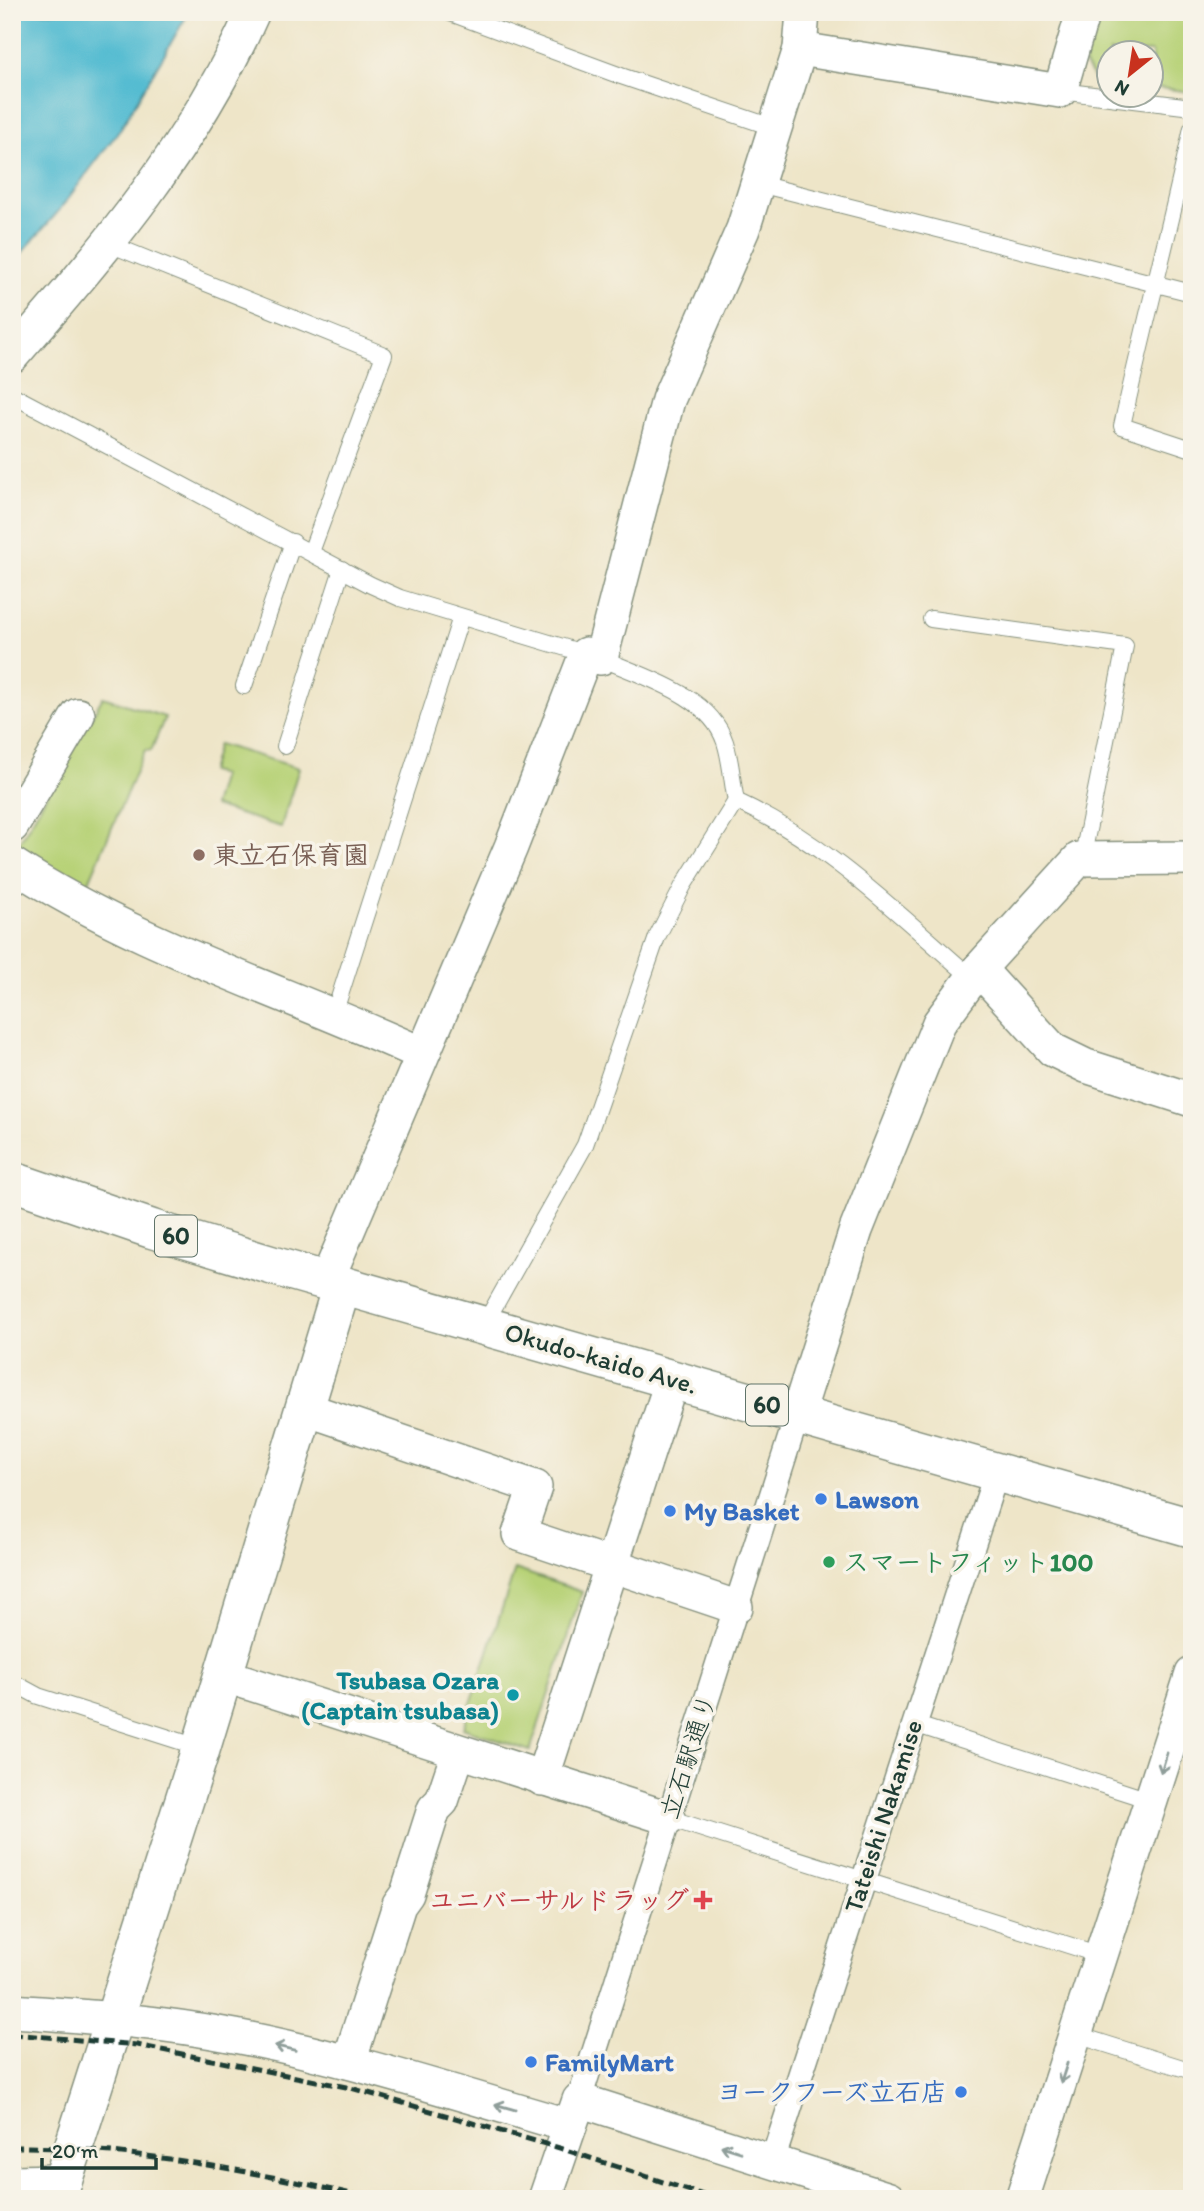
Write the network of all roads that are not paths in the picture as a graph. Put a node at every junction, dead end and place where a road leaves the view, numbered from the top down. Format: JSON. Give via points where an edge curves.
{"nodes":[{"id":1,"x":253,"y":12,"type":"edge"},
{"id":2,"x":448,"y":12,"type":"edge"},
{"id":3,"x":803,"y":12,"type":"edge"},
{"id":4,"x":1083,"y":12,"type":"edge"},
{"id":5,"x":800,"y":49,"type":"junction"},
{"id":6,"x":1060,"y":91,"type":"junction"},
{"id":7,"x":1192,"y":107,"type":"edge"},
{"id":8,"x":775,"y":128,"type":"junction"},
{"id":9,"x":1192,"y":128,"type":"edge"},
{"id":10,"x":759,"y":184,"type":"junction"},
{"id":11,"x":107,"y":243,"type":"junction"},
{"id":12,"x":1154,"y":286,"type":"junction"},
{"id":13,"x":1192,"y":293,"type":"edge"},
{"id":14,"x":12,"y":356,"type":"edge"},
{"id":15,"x":12,"y":395,"type":"edge"},
{"id":16,"x":1192,"y":449,"type":"edge"},
{"id":17,"x":293,"y":542,"type":"junction"},
{"id":18,"x":311,"y":552,"type":"junction"},
{"id":19,"x":342,"y":569,"type":"junction"},
{"id":20,"x":461,"y":617,"type":"junction"},
{"id":21,"x":931,"y":619,"type":"dead end"},
{"id":22,"x":594,"y":656,"type":"junction"},
{"id":23,"x":244,"y":687,"type":"dead end"},
{"id":24,"x":78,"y":715,"type":"dead end"},
{"id":25,"x":285,"y":746,"type":"dead end"},
{"id":26,"x":736,"y":801,"type":"junction"},
{"id":27,"x":12,"y":826,"type":"edge"},
{"id":28,"x":1192,"y":858,"type":"edge"},
{"id":29,"x":1079,"y":859,"type":"junction"},
{"id":30,"x":12,"y":864,"type":"edge"},
{"id":31,"x":976,"y":974,"type":"junction"},
{"id":32,"x":334,"y":1014,"type":"junction"},
{"id":33,"x":422,"y":1054,"type":"junction"},
{"id":34,"x":1192,"y":1100,"type":"edge"},
{"id":35,"x":12,"y":1181,"type":"edge"},
{"id":36,"x":335,"y":1282,"type":"junction"},
{"id":37,"x":484,"y":1325,"type":"junction"},
{"id":38,"x":672,"y":1379,"type":"junction"},
{"id":39,"x":303,"y":1408,"type":"junction"},
{"id":40,"x":798,"y":1413,"type":"junction"},
{"id":41,"x":997,"y":1471,"type":"junction"},
{"id":42,"x":1192,"y":1528,"type":"edge"},
{"id":43,"x":611,"y":1565,"type":"junction"},
{"id":44,"x":736,"y":1608,"type":"junction"},
{"id":45,"x":1192,"y":1674,"type":"edge"},
{"id":46,"x":223,"y":1675,"type":"junction"},
{"id":47,"x":12,"y":1682,"type":"edge"},
{"id":48,"x":914,"y":1724,"type":"junction"},
{"id":49,"x":201,"y":1748,"type":"junction"},
{"id":50,"x":458,"y":1753,"type":"junction"},
{"id":51,"x":542,"y":1779,"type":"junction"},
{"id":52,"x":1152,"y":1801,"type":"junction"},
{"id":53,"x":668,"y":1818,"type":"junction"},
{"id":54,"x":862,"y":1880,"type":"junction"},
{"id":55,"x":1102,"y":1956,"type":"junction"},
{"id":56,"x":12,"y":2011,"type":"edge"},
{"id":57,"x":115,"y":2017,"type":"junction"},
{"id":58,"x":1077,"y":2035,"type":"junction"},
{"id":59,"x":349,"y":2062,"type":"junction"},
{"id":60,"x":1192,"y":2071,"type":"edge"},
{"id":61,"x":575,"y":2113,"type":"junction"},
{"id":62,"x":772,"y":2162,"type":"junction"},
{"id":63,"x":12,"y":2182,"type":"edge"},
{"id":64,"x":59,"y":2190,"type":"edge"},
{"id":65,"x":545,"y":2199,"type":"edge"},
{"id":66,"x":889,"y":2199,"type":"edge"},
{"id":67,"x":1022,"y":2199,"type":"edge"}],
"edges":[{"from":1,"to":11,"type":"street","via":[[190,130]]},
{"from":2,"to":8,"type":"lane"},
{"from":3,"to":5,"type":"street"},
{"from":4,"to":6,"type":"street"},
{"from":5,"to":6,"type":"street"},
{"from":5,"to":8,"type":"street"},
{"from":6,"to":7,"type":"lane"},
{"from":8,"to":10,"type":"street"},
{"from":9,"to":12,"type":"lane"},
{"from":10,"to":12,"type":"lane"},
{"from":10,"to":22,"type":"street","via":[[668,400]]},
{"from":11,"to":14,"type":"street"},
{"from":11,"to":18,"type":"lane","via":[[384,355]]},
{"from":12,"to":13,"type":"lane"},
{"from":12,"to":16,"type":"lane","via":[[1122,426]]},
{"from":15,"to":17,"type":"lane"},
{"from":17,"to":18,"type":"lane"},
{"from":17,"to":23,"type":"lane"},
{"from":18,"to":19,"type":"lane"},
{"from":19,"to":20,"type":"lane","via":[[400,598]]},
{"from":19,"to":25,"type":"lane"},
{"from":20,"to":22,"type":"lane"},
{"from":20,"to":32,"type":"lane"},
{"from":21,"to":29,"type":"lane","via":[[1125,646],[1086,845]]},
{"from":22,"to":26,"type":"lane","via":[[682,695],[706,711],[725,742]]},
{"from":22,"to":33,"type":"street"},
{"from":24,"to":27,"type":"street"},
{"from":26,"to":31,"type":"lane","via":[[775,819],[839,862]]},
{"from":26,"to":37,"type":"lane","via":[[657,937],[585,1145]]},
{"from":28,"to":29,"type":"street"},
{"from":29,"to":31,"type":"street"},
{"from":30,"to":32,"type":"street","via":[[60,896],[173,951]]},
{"from":31,"to":34,"type":"street","via":[[1053,1050],[1086,1066]]},
{"from":31,"to":40,"type":"street","via":[[939,1023],[915,1077],[856,1230]]},
{"from":32,"to":33,"type":"street"},
{"from":33,"to":36,"type":"street"},
{"from":35,"to":36,"type":"main road","name":"Okudo-kaido Ave.","number":"60","via":[[152,1229]]},
{"from":36,"to":37,"type":"main road","name":"Okudo-kaido Ave.","number":"60"},
{"from":36,"to":39,"type":"main road"},
{"from":37,"to":38,"type":"main road","name":"Okudo-kaido Ave.","number":"60"},
{"from":38,"to":40,"type":"main road","name":"Okudo-kaido Ave.","number":"60"},
{"from":38,"to":43,"type":"street"},
{"from":39,"to":43,"type":"street","via":[[535,1487],[519,1534]]},
{"from":39,"to":46,"type":"main road"},
{"from":40,"to":41,"type":"main road","name":"Okudo-kaido Ave.","number":"60"},
{"from":40,"to":44,"type":"street","name":"立石駅通り"},
{"from":41,"to":42,"type":"main road","name":"Okudo-kaido Ave.","number":"60"},
{"from":41,"to":48,"type":"street","name":"Tateishi Nakamise"},
{"from":43,"to":44,"type":"street"},
{"from":43,"to":51,"type":"street"},
{"from":44,"to":53,"type":"street","name":"立石駅通り"},
{"from":45,"to":52,"type":"street","one_way":true},
{"from":46,"to":49,"type":"main road"},
{"from":46,"to":50,"type":"street"},
{"from":47,"to":49,"type":"lane","via":[[38,1696]]},
{"from":48,"to":52,"type":"lane"},
{"from":48,"to":54,"type":"street","name":"Tateishi Nakamise"},
{"from":49,"to":57,"type":"main road"},
{"from":50,"to":51,"type":"street"},
{"from":50,"to":59,"type":"street","via":[[399,1905]]},
{"from":51,"to":53,"type":"street"},
{"from":52,"to":55,"type":"street"},
{"from":53,"to":54,"type":"lane"},
{"from":53,"to":61,"type":"street","name":"立石駅通り"},
{"from":54,"to":55,"type":"lane"},
{"from":54,"to":62,"type":"street","name":"Tateishi Nakamise"},
{"from":55,"to":58,"type":"street"},
{"from":56,"to":57,"type":"street"},
{"from":59,"to":57,"type":"street","one_way":true,"via":[[235,2036]]},
{"from":57,"to":64,"type":"main road"},
{"from":58,"to":60,"type":"lane"},
{"from":58,"to":67,"type":"street","one_way":true},
{"from":61,"to":59,"type":"street","one_way":true},
{"from":62,"to":61,"type":"street","one_way":true},
{"from":61,"to":65,"type":"street"},
{"from":62,"to":66,"type":"street"},
{"from":63,"to":64,"type":"street"}]}
